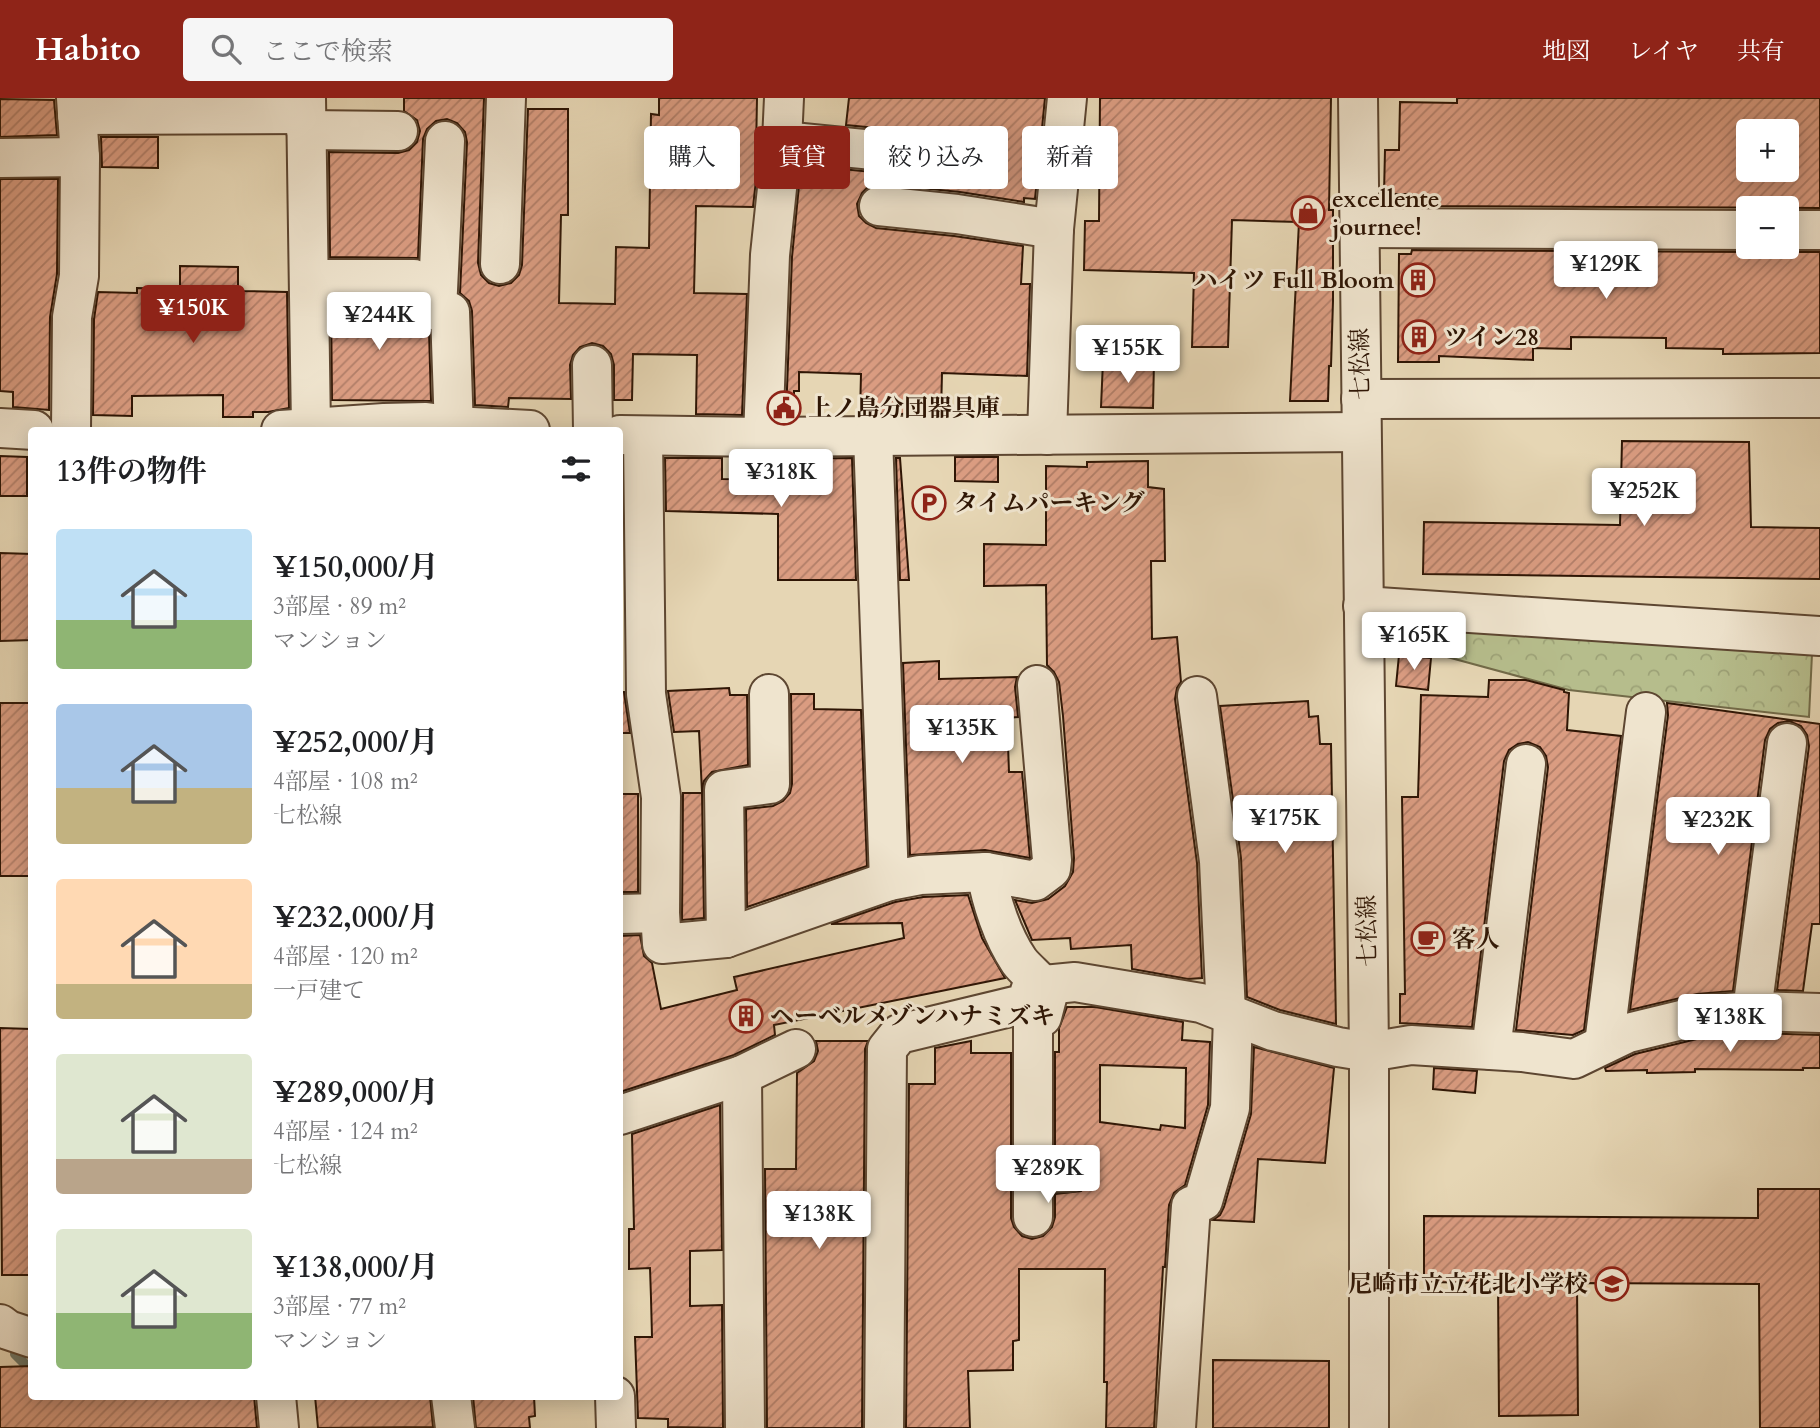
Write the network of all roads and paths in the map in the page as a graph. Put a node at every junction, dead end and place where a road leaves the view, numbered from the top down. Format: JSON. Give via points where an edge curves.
{"nodes":[{"id":1,"x":506,"y":98,"type":"edge"},
{"id":2,"x":784,"y":98,"type":"edge"},
{"id":3,"x":1067,"y":98,"type":"edge"},
{"id":4,"x":1358,"y":98,"type":"edge"},
{"id":5,"x":77,"y":106,"type":"edge"},
{"id":6,"x":306,"y":114,"type":"edge"},
{"id":7,"x":783,"y":126,"type":"edge"},
{"id":8,"x":398,"y":131,"type":"dead end"},
{"id":9,"x":445,"y":141,"type":"dead end"},
{"id":10,"x":2,"y":158,"type":"dead end"},
{"id":11,"x":80,"y":158,"type":"junction"},
{"id":12,"x":777,"y":189,"type":"edge"},
{"id":13,"x":879,"y":206,"type":"dead end"},
{"id":14,"x":1359,"y":228,"type":"junction"},
{"id":15,"x":1054,"y":229,"type":"junction"},
{"id":16,"x":1736,"y":230,"type":"edge"},
{"id":17,"x":1799,"y":230,"type":"edge"},
{"id":18,"x":1820,"y":230,"type":"edge"},
{"id":19,"x":500,"y":264,"type":"dead end"},
{"id":20,"x":310,"y":279,"type":"junction"},
{"id":21,"x":414,"y":279,"type":"dead end"},
{"id":22,"x":592,"y":365,"type":"dead end"},
{"id":23,"x":1820,"y":398,"type":"edge"},
{"id":24,"x":1361,"y":416,"type":"junction"},
{"id":25,"x":71,"y":427,"type":"edge"},
{"id":26,"x":296,"y":427,"type":"edge"},
{"id":27,"x":333,"y":427,"type":"edge"},
{"id":28,"x":449,"y":427,"type":"edge"},
{"id":29,"x":454,"y":427,"type":"edge"},
{"id":30,"x":593,"y":427,"type":"edge"},
{"id":31,"x":0,"y":428,"type":"edge"},
{"id":32,"x":28,"y":430,"type":"edge"},
{"id":33,"x":1047,"y":435,"type":"junction"},
{"id":34,"x":631,"y":436,"type":"edge"},
{"id":35,"x":873,"y":436,"type":"junction"},
{"id":36,"x":763,"y":437,"type":"junction"},
{"id":37,"x":1363,"y":606,"type":"junction"},
{"id":38,"x":1820,"y":636,"type":"edge"},
{"id":39,"x":1037,"y":685,"type":"dead end"},
{"id":40,"x":769,"y":694,"type":"dead end"},
{"id":41,"x":1197,"y":696,"type":"dead end"},
{"id":42,"x":1646,"y":712,"type":"dead end"},
{"id":43,"x":1787,"y":743,"type":"dead end"},
{"id":44,"x":1526,"y":764,"type":"dead end"},
{"id":45,"x":986,"y":872,"type":"junction"},
{"id":46,"x":889,"y":881,"type":"junction"},
{"id":47,"x":660,"y":913,"type":"junction"},
{"id":48,"x":623,"y":914,"type":"edge"},
{"id":49,"x":726,"y":939,"type":"junction"},
{"id":50,"x":1044,"y":985,"type":"junction"},
{"id":51,"x":1752,"y":1011,"type":"junction"},
{"id":52,"x":1820,"y":1013,"type":"edge"},
{"id":53,"x":1229,"y":1015,"type":"junction"},
{"id":54,"x":1604,"y":1044,"type":"junction"},
{"id":55,"x":796,"y":1049,"type":"dead end"},
{"id":56,"x":1491,"y":1050,"type":"junction"},
{"id":57,"x":1368,"y":1052,"type":"junction"},
{"id":58,"x":742,"y":1074,"type":"junction"},
{"id":59,"x":623,"y":1114,"type":"edge"},
{"id":60,"x":1033,"y":1217,"type":"dead end"},
{"id":61,"x":276,"y":1400,"type":"edge"},
{"id":62,"x":452,"y":1400,"type":"edge"},
{"id":63,"x":615,"y":1400,"type":"edge"},
{"id":64,"x":279,"y":1428,"type":"edge"},
{"id":65,"x":455,"y":1428,"type":"edge"},
{"id":66,"x":616,"y":1428,"type":"edge"},
{"id":67,"x":745,"y":1428,"type":"edge"},
{"id":68,"x":884,"y":1428,"type":"edge"},
{"id":69,"x":1176,"y":1428,"type":"edge"},
{"id":70,"x":1369,"y":1428,"type":"edge"}],
"edges":[{"from":1,"to":19,"type":"street"},
{"from":2,"to":7,"type":"street"},
{"from":3,"to":15,"type":"street"},
{"from":4,"to":14,"type":"street","name":"七松線"},
{"from":5,"to":6,"type":"street"},
{"from":5,"to":11,"type":"street"},
{"from":6,"to":8,"type":"street"},
{"from":6,"to":20,"type":"street"},
{"from":9,"to":29,"type":"street","via":[[437,312],[450,312]]},
{"from":10,"to":11,"type":"street"},
{"from":11,"to":25,"type":"street"},
{"from":12,"to":36,"type":"street"},
{"from":13,"to":15,"type":"street"},
{"from":14,"to":16,"type":"street"},
{"from":14,"to":24,"type":"street","name":"七松線"},
{"from":15,"to":33,"type":"street"},
{"from":17,"to":18,"type":"street"},
{"from":20,"to":21,"type":"street"},
{"from":20,"to":26,"type":"street"},
{"from":22,"to":30,"type":"street"},
{"from":23,"to":24,"type":"street"},
{"from":24,"to":33,"type":"street"},
{"from":24,"to":37,"type":"street","name":"七松線"},
{"from":27,"to":28,"type":"street","via":[[426,422]]},
{"from":31,"to":32,"type":"street"},
{"from":33,"to":35,"type":"street"},
{"from":34,"to":36,"type":"street"},
{"from":34,"to":47,"type":"street","via":[[646,694],[662,797]]},
{"from":35,"to":36,"type":"street"},
{"from":35,"to":46,"type":"street"},
{"from":37,"to":38,"type":"street"},
{"from":37,"to":57,"type":"street","name":"七松線"},
{"from":39,"to":45,"type":"street","via":[[1051,869],[1035,881]]},
{"from":40,"to":49,"type":"street","via":[[770,784],[723,790]]},
{"from":41,"to":53,"type":"street","via":[[1219,861]]},
{"from":42,"to":54,"type":"street"},
{"from":43,"to":51,"type":"street"},
{"from":44,"to":56,"type":"street"},
{"from":45,"to":46,"type":"street","via":[[920,874]]},
{"from":45,"to":50,"type":"street","via":[[989,894],[1019,961]]},
{"from":46,"to":49,"type":"street"},
{"from":47,"to":48,"type":"street"},
{"from":47,"to":49,"type":"street","via":[[662,944]]},
{"from":50,"to":53,"type":"street","via":[[1075,982],[1201,1003]]},
{"from":50,"to":60,"type":"street","via":[[1048,993],[1042,1017],[1033,1023],[1052,1173]]},
{"from":50,"to":68,"type":"street","via":[[1030,991],[1027,1003],[899,1034],[887,1049]]},
{"from":51,"to":52,"type":"street"},
{"from":51,"to":54,"type":"street","via":[[1702,1015],[1628,1033]]},
{"from":53,"to":57,"type":"street","via":[[1273,1031]]},
{"from":53,"to":69,"type":"street","via":[[1230,1108],[1203,1201],[1191,1206]]},
{"from":54,"to":56,"type":"street","via":[[1574,1059]]},
{"from":55,"to":58,"type":"street"},
{"from":56,"to":57,"type":"street","via":[[1411,1045]]},
{"from":57,"to":70,"type":"street","name":"七松線"},
{"from":58,"to":59,"type":"street"},
{"from":58,"to":67,"type":"street"},
{"from":61,"to":64,"type":"street"},
{"from":62,"to":65,"type":"street"},
{"from":63,"to":66,"type":"street"}]}
